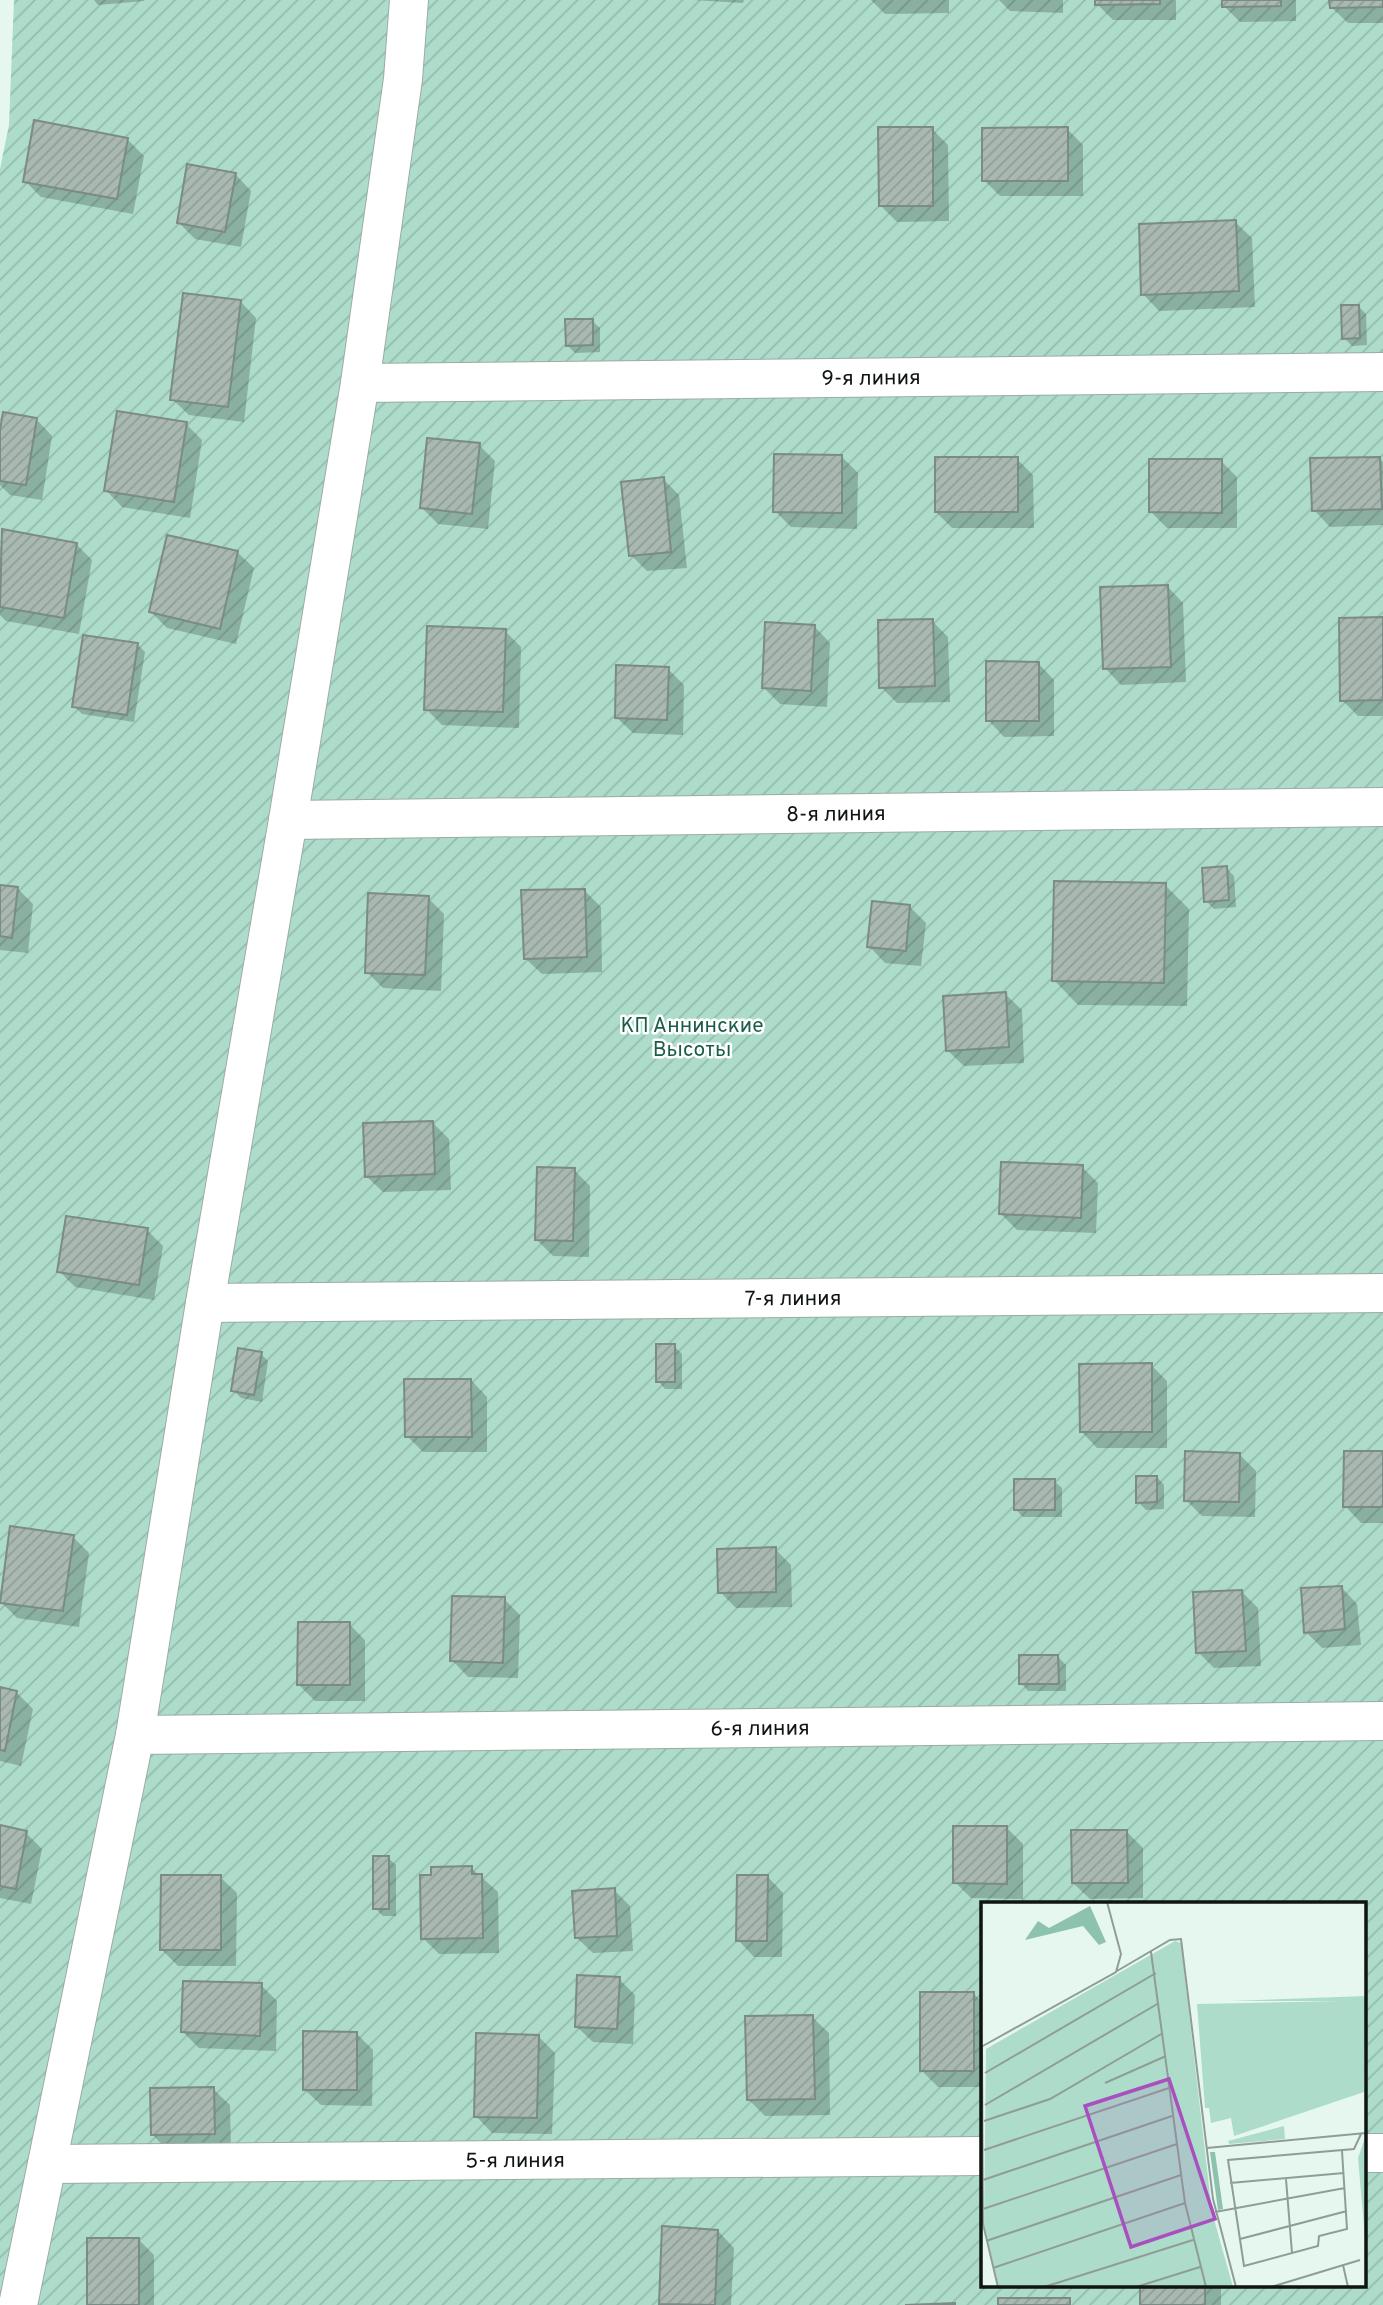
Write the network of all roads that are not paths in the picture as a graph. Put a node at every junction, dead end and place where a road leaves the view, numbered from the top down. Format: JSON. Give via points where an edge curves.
{"nodes":[{"id":1,"x":409,"y":0,"type":"edge"},
{"id":2,"x":1383,"y":372,"type":"edge"},
{"id":3,"x":360,"y":383,"type":"junction"},
{"id":4,"x":1383,"y":807,"type":"edge"},
{"id":5,"x":288,"y":820,"type":"junction"},
{"id":6,"x":1383,"y":1293,"type":"edge"},
{"id":7,"x":205,"y":1303,"type":"junction"},
{"id":8,"x":1383,"y":1721,"type":"edge"},
{"id":9,"x":135,"y":1735,"type":"junction"},
{"id":10,"x":981,"y":2156,"type":"edge"},
{"id":11,"x":48,"y":2164,"type":"junction"},
{"id":12,"x":18,"y":2305,"type":"edge"}],
"edges":[{"from":1,"to":3,"type":"street","via":[[403,79]]},
{"from":2,"to":3,"type":"street","name":"9-я линия"},
{"from":3,"to":5,"type":"street"},
{"from":4,"to":5,"type":"street","name":"8-я линия"},
{"from":5,"to":7,"type":"street"},
{"from":6,"to":7,"type":"street","name":"7-я линия"},
{"from":7,"to":9,"type":"street"},
{"from":8,"to":9,"type":"street","name":"6-я линия"},
{"from":9,"to":11,"type":"street"},
{"from":10,"to":11,"type":"street","name":"5-я линия"},
{"from":11,"to":12,"type":"street"}]}
